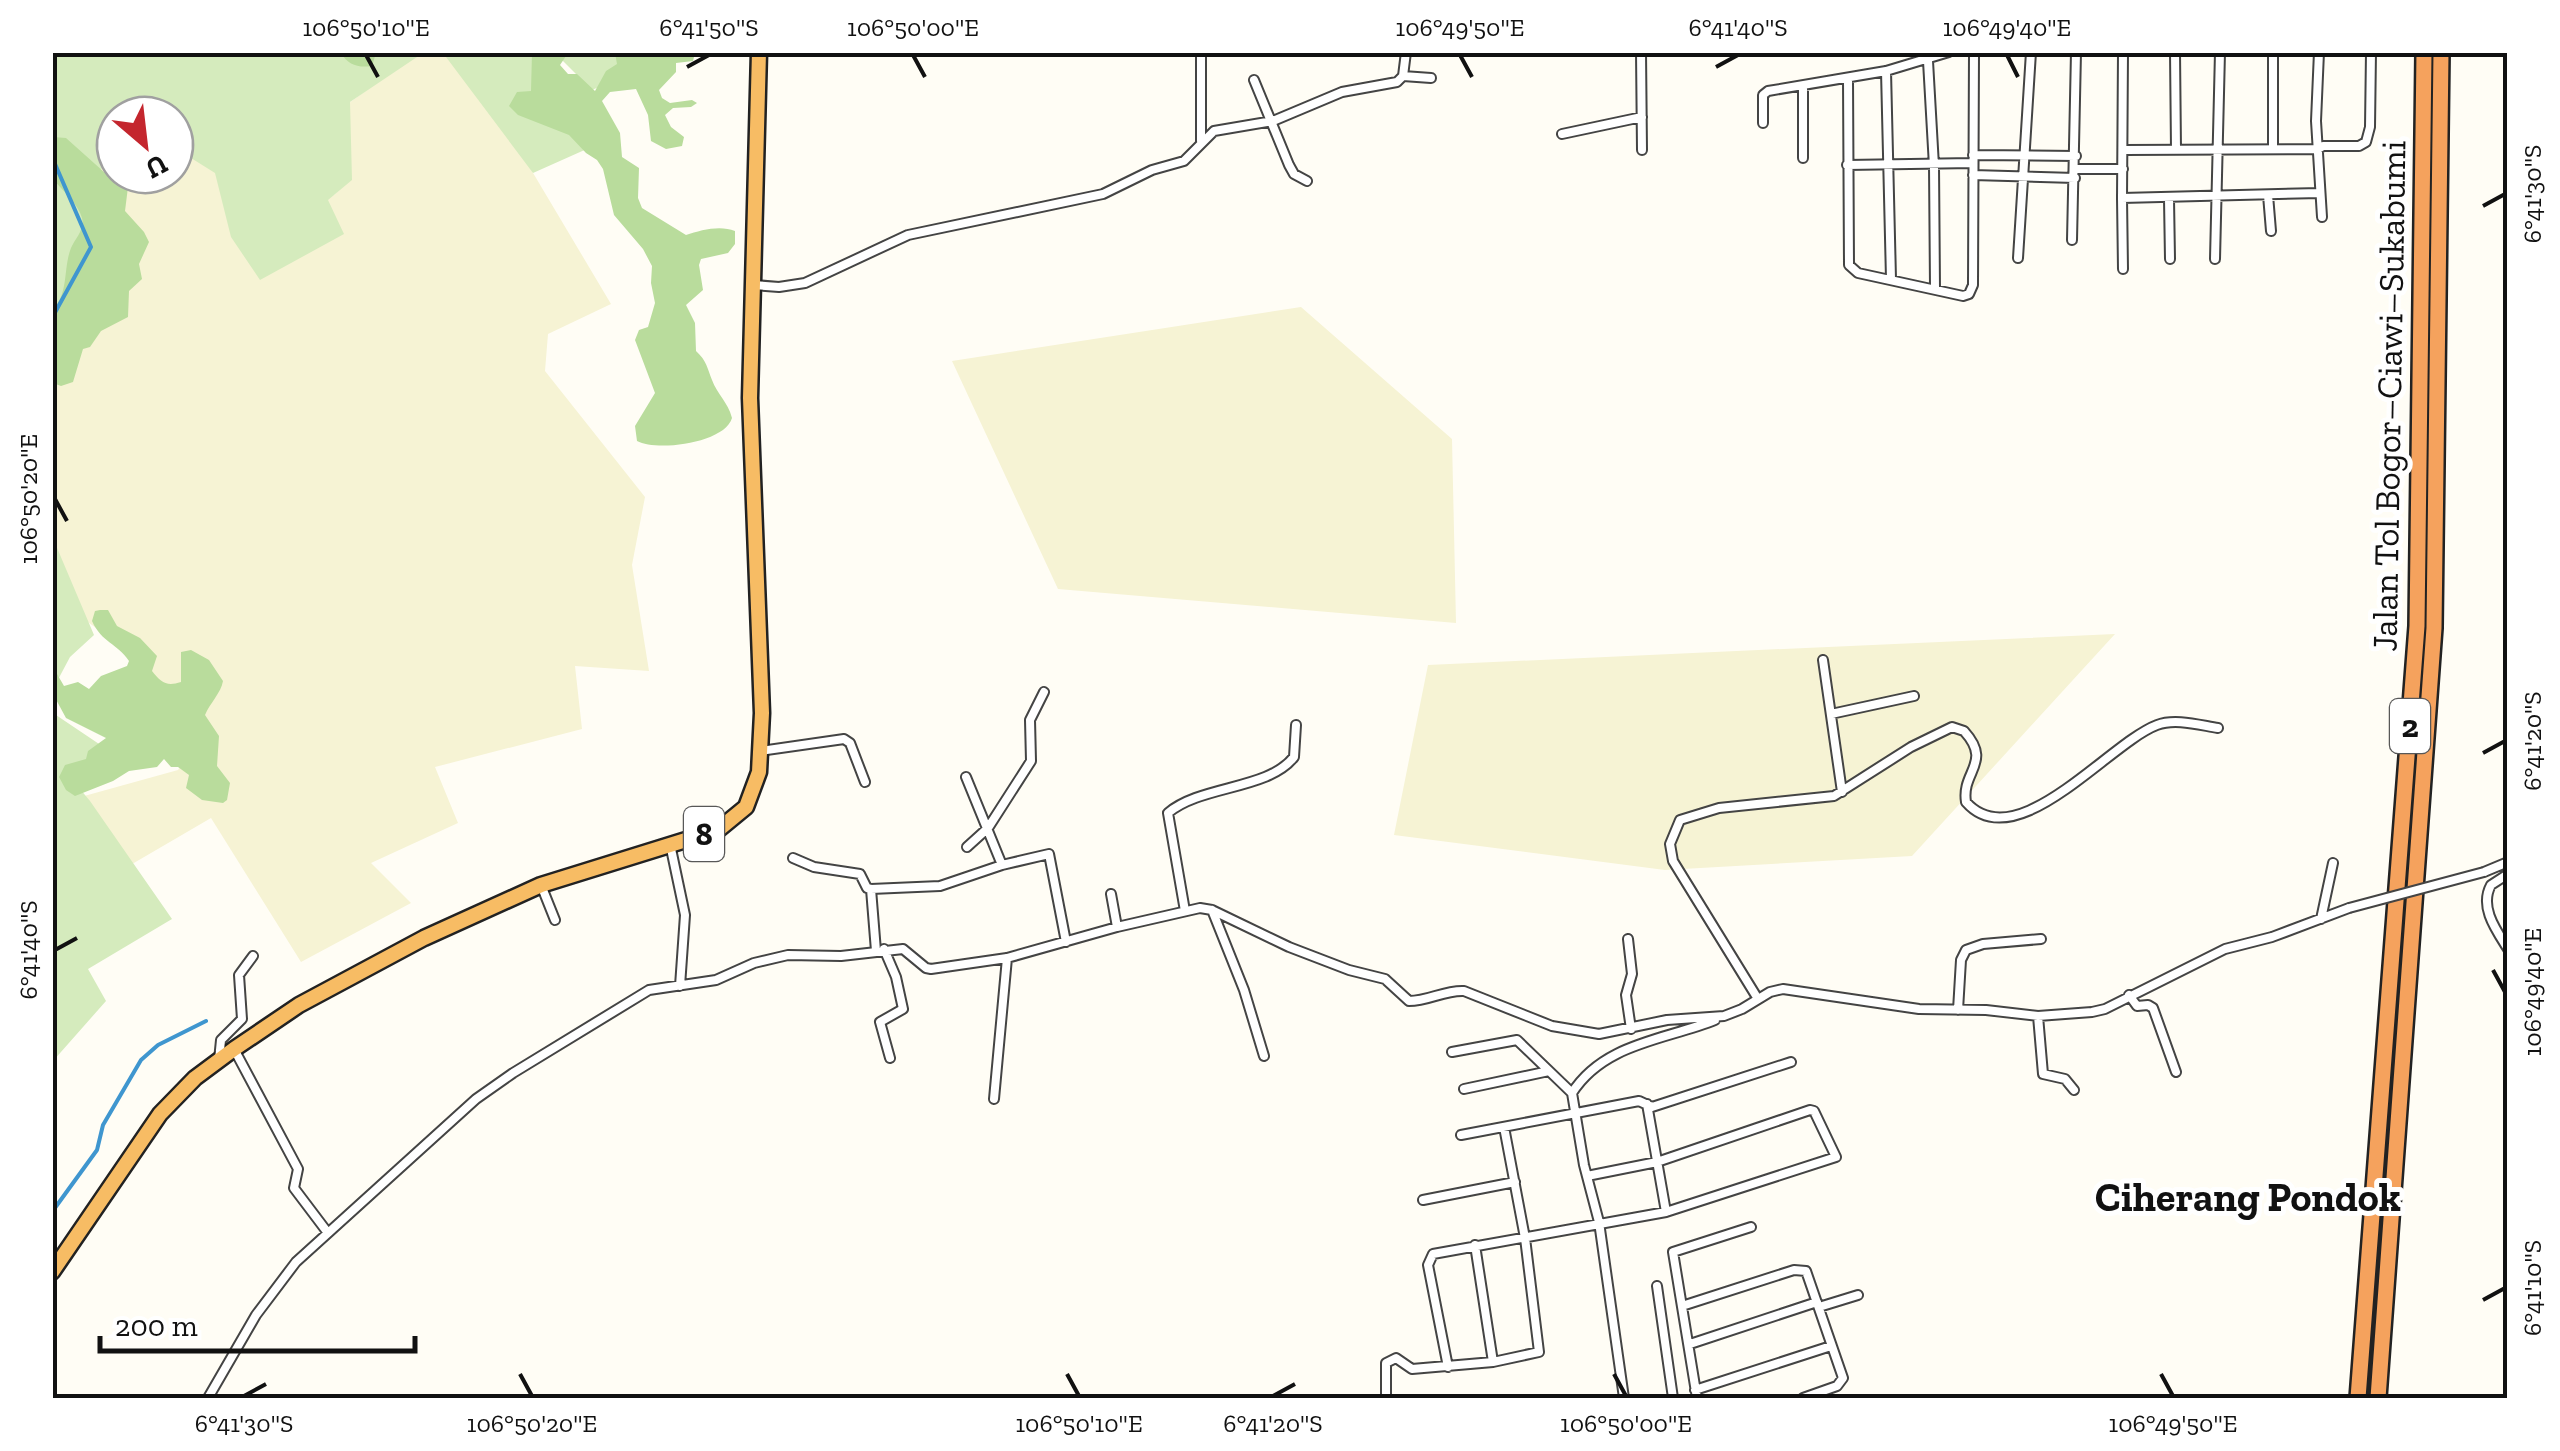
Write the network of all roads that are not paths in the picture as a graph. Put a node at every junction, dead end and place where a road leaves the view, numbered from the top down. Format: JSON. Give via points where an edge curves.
{"nodes":[{"id":1,"x":758,"y":52,"type":"edge"},
{"id":2,"x":1201,"y":52,"type":"edge"},
{"id":3,"x":1406,"y":52,"type":"edge"},
{"id":4,"x":1641,"y":52,"type":"edge"},
{"id":5,"x":1950,"y":52,"type":"edge"},
{"id":6,"x":1974,"y":52,"type":"edge"},
{"id":7,"x":2031,"y":52,"type":"edge"},
{"id":8,"x":2076,"y":52,"type":"edge"},
{"id":9,"x":2123,"y":52,"type":"edge"},
{"id":10,"x":2175,"y":52,"type":"edge"},
{"id":11,"x":2220,"y":52,"type":"edge"},
{"id":12,"x":2273,"y":52,"type":"edge"},
{"id":13,"x":2318,"y":52,"type":"edge"},
{"id":14,"x":2371,"y":52,"type":"edge"},
{"id":15,"x":2424,"y":52,"type":"edge"},
{"id":16,"x":2440,"y":52,"type":"edge"},
{"id":17,"x":1928,"y":61,"type":"junction"},
{"id":18,"x":1886,"y":72,"type":"junction"},
{"id":19,"x":1403,"y":76,"type":"junction"},
{"id":20,"x":1431,"y":78,"type":"dead end"},
{"id":21,"x":1848,"y":79,"type":"junction"},
{"id":22,"x":1254,"y":80,"type":"dead end"},
{"id":23,"x":1803,"y":88,"type":"junction"},
{"id":24,"x":1642,"y":118,"type":"junction"},
{"id":25,"x":1269,"y":122,"type":"junction"},
{"id":26,"x":1763,"y":122,"type":"dead end"},
{"id":27,"x":1562,"y":134,"type":"dead end"},
{"id":28,"x":1202,"y":141,"type":"junction"},
{"id":29,"x":2274,"y":149,"type":"junction"},
{"id":30,"x":2318,"y":149,"type":"junction"},
{"id":31,"x":1642,"y":150,"type":"dead end"},
{"id":32,"x":2124,"y":150,"type":"junction"},
{"id":33,"x":2176,"y":150,"type":"junction"},
{"id":34,"x":2219,"y":150,"type":"junction"},
{"id":35,"x":2023,"y":156,"type":"junction"},
{"id":36,"x":2076,"y":156,"type":"junction"},
{"id":37,"x":1803,"y":158,"type":"dead end"},
{"id":38,"x":1973,"y":159,"type":"junction"},
{"id":39,"x":1848,"y":166,"type":"junction"},
{"id":40,"x":1934,"y":166,"type":"junction"},
{"id":41,"x":1890,"y":167,"type":"junction"},
{"id":42,"x":2123,"y":169,"type":"junction"},
{"id":43,"x":2075,"y":173,"type":"junction"},
{"id":44,"x":1973,"y":175,"type":"junction"},
{"id":45,"x":2022,"y":176,"type":"junction"},
{"id":46,"x":1307,"y":181,"type":"dead end"},
{"id":47,"x":2320,"y":193,"type":"junction"},
{"id":48,"x":2268,"y":195,"type":"junction"},
{"id":49,"x":2217,"y":196,"type":"junction"},
{"id":50,"x":2122,"y":198,"type":"junction"},
{"id":51,"x":2169,"y":198,"type":"junction"},
{"id":52,"x":2322,"y":216,"type":"dead end"},
{"id":53,"x":2271,"y":231,"type":"dead end"},
{"id":54,"x":2072,"y":240,"type":"dead end"},
{"id":55,"x":2018,"y":258,"type":"dead end"},
{"id":56,"x":2170,"y":259,"type":"dead end"},
{"id":57,"x":2215,"y":259,"type":"dead end"},
{"id":58,"x":2124,"y":269,"type":"dead end"},
{"id":59,"x":1891,"y":279,"type":"junction"},
{"id":60,"x":754,"y":285,"type":"junction"},
{"id":61,"x":1935,"y":288,"type":"junction"},
{"id":62,"x":1823,"y":660,"type":"dead end"},
{"id":63,"x":1044,"y":692,"type":"dead end"},
{"id":64,"x":1914,"y":696,"type":"dead end"},
{"id":65,"x":1831,"y":714,"type":"junction"},
{"id":66,"x":1296,"y":725,"type":"dead end"},
{"id":67,"x":2218,"y":728,"type":"dead end"},
{"id":68,"x":760,"y":751,"type":"junction"},
{"id":69,"x":966,"y":777,"type":"dead end"},
{"id":70,"x":866,"y":782,"type":"dead end"},
{"id":71,"x":1842,"y":792,"type":"junction"},
{"id":72,"x":988,"y":828,"type":"junction"},
{"id":73,"x":670,"y":844,"type":"junction"},
{"id":74,"x":967,"y":846,"type":"dead end"},
{"id":75,"x":793,"y":858,"type":"dead end"},
{"id":76,"x":2333,"y":862,"type":"dead end"},
{"id":77,"x":2508,"y":862,"type":"edge"},
{"id":78,"x":1002,"y":866,"type":"junction"},
{"id":79,"x":2508,"y":874,"type":"edge"},
{"id":80,"x":540,"y":885,"type":"junction"},
{"id":81,"x":872,"y":889,"type":"junction"},
{"id":82,"x":1111,"y":894,"type":"dead end"},
{"id":83,"x":1212,"y":910,"type":"junction"},
{"id":84,"x":1184,"y":911,"type":"junction"},
{"id":85,"x":2322,"y":919,"type":"junction"},
{"id":86,"x":555,"y":920,"type":"dead end"},
{"id":87,"x":1117,"y":927,"type":"junction"},
{"id":88,"x":1628,"y":939,"type":"dead end"},
{"id":89,"x":2040,"y":939,"type":"dead end"},
{"id":90,"x":1066,"y":942,"type":"junction"},
{"id":91,"x":2508,"y":949,"type":"edge"},
{"id":92,"x":880,"y":950,"type":"junction"},
{"id":93,"x":253,"y":956,"type":"dead end"},
{"id":94,"x":1007,"y":958,"type":"junction"},
{"id":95,"x":680,"y":986,"type":"junction"},
{"id":96,"x":2129,"y":995,"type":"junction"},
{"id":97,"x":1758,"y":999,"type":"junction"},
{"id":98,"x":1958,"y":1010,"type":"junction"},
{"id":99,"x":1724,"y":1016,"type":"junction"},
{"id":100,"x":2038,"y":1016,"type":"junction"},
{"id":101,"x":1631,"y":1029,"type":"junction"},
{"id":102,"x":234,"y":1049,"type":"junction"},
{"id":103,"x":1452,"y":1052,"type":"dead end"},
{"id":104,"x":1264,"y":1056,"type":"dead end"},
{"id":105,"x":890,"y":1058,"type":"dead end"},
{"id":106,"x":218,"y":1060,"type":"junction"},
{"id":107,"x":1791,"y":1062,"type":"dead end"},
{"id":108,"x":1549,"y":1071,"type":"junction"},
{"id":109,"x":2176,"y":1072,"type":"dead end"},
{"id":110,"x":1464,"y":1088,"type":"dead end"},
{"id":111,"x":2074,"y":1090,"type":"dead end"},
{"id":112,"x":1572,"y":1092,"type":"junction"},
{"id":113,"x":994,"y":1099,"type":"dead end"},
{"id":114,"x":1646,"y":1104,"type":"junction"},
{"id":115,"x":1574,"y":1112,"type":"junction"},
{"id":116,"x":1504,"y":1126,"type":"junction"},
{"id":117,"x":1460,"y":1135,"type":"dead end"},
{"id":118,"x":1657,"y":1162,"type":"junction"},
{"id":119,"x":1587,"y":1176,"type":"junction"},
{"id":120,"x":1514,"y":1182,"type":"junction"},
{"id":121,"x":1423,"y":1200,"type":"dead end"},
{"id":122,"x":1666,"y":1212,"type":"junction"},
{"id":123,"x":1600,"y":1222,"type":"junction"},
{"id":124,"x":1751,"y":1227,"type":"dead end"},
{"id":125,"x":328,"y":1233,"type":"junction"},
{"id":126,"x":1524,"y":1238,"type":"junction"},
{"id":127,"x":1475,"y":1245,"type":"junction"},
{"id":128,"x":55,"y":1263,"type":"edge"},
{"id":129,"x":1656,"y":1286,"type":"dead end"},
{"id":130,"x":1858,"y":1294,"type":"dead end"},
{"id":131,"x":1818,"y":1304,"type":"junction"},
{"id":132,"x":1682,"y":1306,"type":"junction"},
{"id":133,"x":1690,"y":1344,"type":"junction"},
{"id":134,"x":1831,"y":1346,"type":"junction"},
{"id":135,"x":1493,"y":1362,"type":"junction"},
{"id":136,"x":1448,"y":1367,"type":"junction"},
{"id":137,"x":1696,"y":1394,"type":"edge"},
{"id":138,"x":208,"y":1398,"type":"edge"},
{"id":139,"x":1386,"y":1398,"type":"edge"},
{"id":140,"x":1624,"y":1398,"type":"edge"},
{"id":141,"x":1673,"y":1398,"type":"edge"},
{"id":142,"x":1804,"y":1398,"type":"edge"},
{"id":143,"x":2358,"y":1398,"type":"edge"},
{"id":144,"x":2378,"y":1398,"type":"edge"}],
"edges":[{"from":1,"to":60,"type":"highway","number":"8"},
{"from":2,"to":28,"type":"street"},
{"from":3,"to":19,"type":"street"},
{"from":4,"to":24,"type":"street"},
{"from":5,"to":17,"type":"street"},
{"from":6,"to":38,"type":"street"},
{"from":7,"to":35,"type":"street"},
{"from":8,"to":36,"type":"street"},
{"from":9,"to":32,"type":"street"},
{"from":10,"to":33,"type":"street"},
{"from":11,"to":34,"type":"street"},
{"from":12,"to":29,"type":"street"},
{"from":13,"to":30,"type":"street"},
{"from":14,"to":30,"type":"street","via":[[2366,142]]},
{"from":15,"to":143,"type":"highway","name":"Jalan Tol Bogor–Ciawi–Sukabumi","number":"2","via":[[2417,626]]},
{"from":16,"to":144,"type":"highway","name":"Jalan Tol Bogor–Ciawi–Sukabumi","number":"2","via":[[2434,628]]},
{"from":17,"to":18,"type":"street"},
{"from":17,"to":40,"type":"street"},
{"from":18,"to":21,"type":"street"},
{"from":18,"to":41,"type":"street"},
{"from":19,"to":20,"type":"street"},
{"from":19,"to":25,"type":"street"},
{"from":21,"to":23,"type":"street"},
{"from":21,"to":39,"type":"street"},
{"from":22,"to":25,"type":"street"},
{"from":23,"to":26,"type":"street","via":[[1765,92]]},
{"from":23,"to":37,"type":"street"},
{"from":24,"to":27,"type":"street"},
{"from":24,"to":31,"type":"street"},
{"from":25,"to":28,"type":"street","via":[[1220,130]]},
{"from":25,"to":46,"type":"street","via":[[1291,170]]},
{"from":28,"to":60,"type":"street","via":[[1184,162],[1102,194],[908,235],[805,283]]},
{"from":29,"to":30,"type":"street"},
{"from":29,"to":34,"type":"street"},
{"from":30,"to":47,"type":"street"},
{"from":32,"to":33,"type":"street"},
{"from":32,"to":42,"type":"street"},
{"from":33,"to":34,"type":"street"},
{"from":34,"to":49,"type":"street"},
{"from":35,"to":36,"type":"street"},
{"from":35,"to":38,"type":"street"},
{"from":35,"to":45,"type":"street"},
{"from":36,"to":43,"type":"street"},
{"from":38,"to":40,"type":"street"},
{"from":38,"to":44,"type":"street"},
{"from":39,"to":41,"type":"street"},
{"from":39,"to":59,"type":"street","via":[[1849,265]]},
{"from":40,"to":41,"type":"street"},
{"from":40,"to":61,"type":"street"},
{"from":41,"to":59,"type":"street"},
{"from":42,"to":43,"type":"street"},
{"from":42,"to":50,"type":"street"},
{"from":43,"to":45,"type":"street"},
{"from":43,"to":54,"type":"street"},
{"from":44,"to":45,"type":"street"},
{"from":44,"to":61,"type":"street","via":[[1972,290],[1963,296]]},
{"from":45,"to":55,"type":"street"},
{"from":47,"to":48,"type":"street"},
{"from":47,"to":52,"type":"street"},
{"from":48,"to":49,"type":"street"},
{"from":48,"to":53,"type":"street"},
{"from":49,"to":51,"type":"street"},
{"from":49,"to":57,"type":"street"},
{"from":50,"to":51,"type":"street"},
{"from":50,"to":58,"type":"street"},
{"from":51,"to":56,"type":"street"},
{"from":59,"to":61,"type":"street"},
{"from":60,"to":68,"type":"highway","number":"8","via":[[751,456]]},
{"from":62,"to":65,"type":"street"},
{"from":63,"to":72,"type":"street","via":[[1030,720],[1031,761]]},
{"from":64,"to":65,"type":"street"},
{"from":65,"to":71,"type":"street"},
{"from":66,"to":84,"type":"street","via":[[1294,757],[1283,768],[1168,813]]},
{"from":67,"to":71,"type":"street","via":[[2162,723],[2043,803],[2008,817],[1984,816],[1966,802],[1977,753],[1959,728],[1911,747]]},
{"from":68,"to":70,"type":"street","via":[[844,739]]},
{"from":68,"to":73,"type":"highway","number":"8","via":[[746,808],[718,830]]},
{"from":69,"to":72,"type":"street"},
{"from":71,"to":97,"type":"street","via":[[1719,808],[1676,825],[1673,861]]},
{"from":72,"to":74,"type":"street"},
{"from":72,"to":78,"type":"street"},
{"from":73,"to":80,"type":"highway","number":"8"},
{"from":73,"to":95,"type":"street","via":[[684,914]]},
{"from":75,"to":81,"type":"street","via":[[860,874]]},
{"from":76,"to":85,"type":"street"},
{"from":77,"to":85,"type":"street","bridge":true},
{"from":78,"to":81,"type":"street","via":[[940,886]]},
{"from":78,"to":90,"type":"street","via":[[1049,854]]},
{"from":79,"to":91,"type":"street","via":[[2491,885],[2486,902]]},
{"from":80,"to":86,"type":"street"},
{"from":80,"to":102,"type":"highway","number":"8","via":[[382,958]]},
{"from":81,"to":92,"type":"street"},
{"from":82,"to":87,"type":"street"},
{"from":83,"to":84,"type":"street"},
{"from":83,"to":101,"type":"street","via":[[1289,947],[1385,978],[1410,1002],[1464,991],[1562,1029]]},
{"from":83,"to":104,"type":"street"},
{"from":84,"to":87,"type":"street"},
{"from":85,"to":96,"type":"street","via":[[2225,949]]},
{"from":87,"to":90,"type":"street"},
{"from":88,"to":101,"type":"street"},
{"from":89,"to":98,"type":"street","via":[[1966,950]]},
{"from":90,"to":94,"type":"street"},
{"from":92,"to":94,"type":"street","via":[[903,949],[931,969]]},
{"from":92,"to":95,"type":"street","via":[[788,955]]},
{"from":92,"to":105,"type":"street","via":[[900,987],[902,1009],[880,1022]]},
{"from":93,"to":106,"type":"street","via":[[240,975],[242,1019],[220,1040]]},
{"from":94,"to":113,"type":"street"},
{"from":95,"to":125,"type":"street","via":[[650,990],[513,1072]]},
{"from":96,"to":100,"type":"street","via":[[2098,1011]]},
{"from":96,"to":109,"type":"street","via":[[2137,1006],[2153,1008]]},
{"from":97,"to":98,"type":"street","via":[[1794,989],[1885,1006]]},
{"from":97,"to":99,"type":"street"},
{"from":98,"to":100,"type":"street"},
{"from":99,"to":101,"type":"street"},
{"from":99,"to":112,"type":"street","via":[[1625,1048]]},
{"from":100,"to":111,"type":"street","via":[[2043,1074],[2065,1079]]},
{"from":102,"to":106,"type":"highway","number":"8"},
{"from":102,"to":125,"type":"street","via":[[298,1169],[294,1188]]},
{"from":103,"to":108,"type":"street","via":[[1517,1040]]},
{"from":106,"to":128,"type":"highway","number":"8","via":[[160,1114]]},
{"from":107,"to":114,"type":"street"},
{"from":108,"to":110,"type":"street"},
{"from":108,"to":112,"type":"street"},
{"from":112,"to":115,"type":"street"},
{"from":114,"to":115,"type":"street"},
{"from":114,"to":118,"type":"street"},
{"from":115,"to":116,"type":"street"},
{"from":115,"to":119,"type":"street"},
{"from":116,"to":117,"type":"street"},
{"from":116,"to":120,"type":"street"},
{"from":118,"to":119,"type":"street"},
{"from":118,"to":122,"type":"street"},
{"from":118,"to":122,"type":"street","via":[[1810,1110],[1836,1156]]},
{"from":119,"to":123,"type":"street"},
{"from":120,"to":121,"type":"street"},
{"from":120,"to":126,"type":"street"},
{"from":122,"to":123,"type":"street"},
{"from":123,"to":126,"type":"street"},
{"from":123,"to":140,"type":"street"},
{"from":124,"to":132,"type":"street","via":[[1673,1252]]},
{"from":125,"to":138,"type":"street","via":[[276,1286]]},
{"from":126,"to":127,"type":"street"},
{"from":126,"to":135,"type":"street","via":[[1539,1352]]},
{"from":127,"to":135,"type":"street"},
{"from":127,"to":136,"type":"street","via":[[1428,1259]]},
{"from":129,"to":141,"type":"street"},
{"from":130,"to":131,"type":"street"},
{"from":131,"to":132,"type":"street","via":[[1808,1275],[1798,1269]]},
{"from":131,"to":133,"type":"street"},
{"from":131,"to":134,"type":"street"},
{"from":132,"to":133,"type":"street"},
{"from":133,"to":137,"type":"street"},
{"from":134,"to":137,"type":"street"},
{"from":134,"to":142,"type":"street","via":[[1842,1382]]},
{"from":135,"to":136,"type":"street"},
{"from":136,"to":139,"type":"street","via":[[1412,1369],[1390,1360]]}]}
